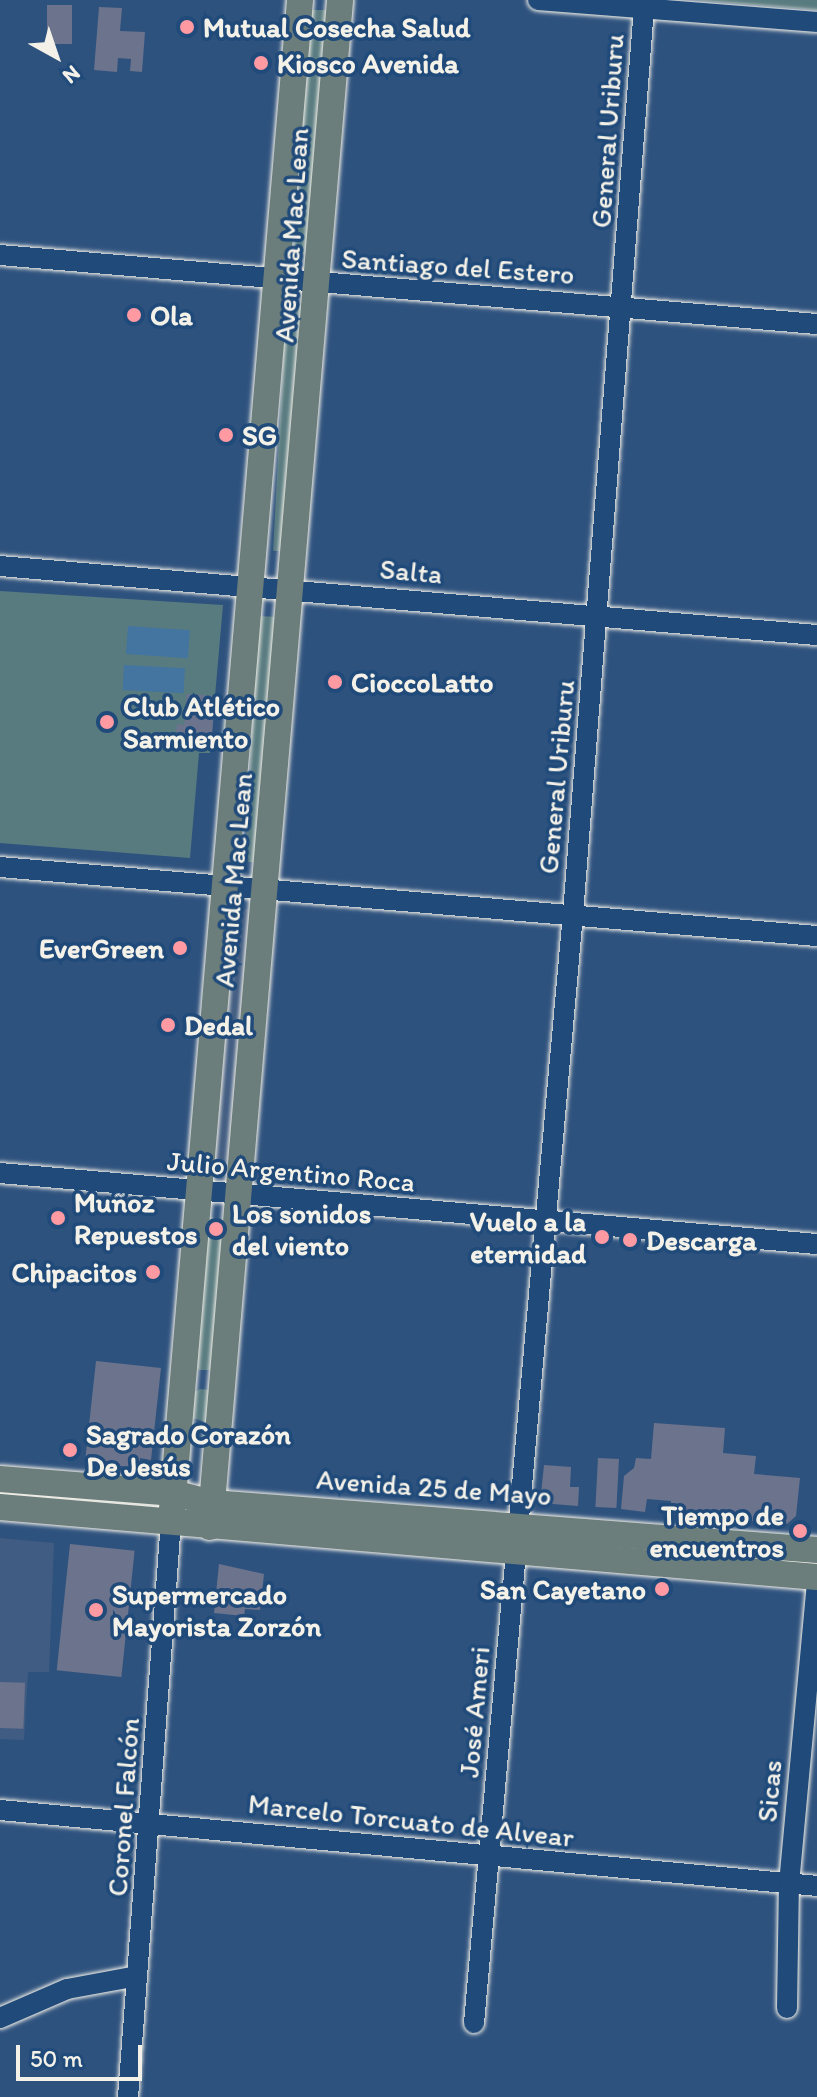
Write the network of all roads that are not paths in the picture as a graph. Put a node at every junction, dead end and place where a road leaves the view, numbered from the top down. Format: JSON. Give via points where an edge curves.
{"nodes":[{"id":1,"x":300,"y":0,"type":"edge"},
{"id":2,"x":340,"y":0,"type":"edge"},
{"id":3,"x":538,"y":0,"type":"edge"},
{"id":4,"x":644,"y":8,"type":"junction"},
{"id":5,"x":817,"y":22,"type":"edge"},
{"id":6,"x":0,"y":255,"type":"edge"},
{"id":7,"x":279,"y":279,"type":"junction"},
{"id":8,"x":320,"y":284,"type":"junction"},
{"id":9,"x":621,"y":306,"type":"junction"},
{"id":10,"x":817,"y":324,"type":"edge"},
{"id":11,"x":0,"y":566,"type":"edge"},
{"id":12,"x":253,"y":586,"type":"junction"},
{"id":13,"x":293,"y":590,"type":"junction"},
{"id":14,"x":598,"y":615,"type":"junction"},
{"id":15,"x":817,"y":635,"type":"edge"},
{"id":16,"x":0,"y":867,"type":"edge"},
{"id":17,"x":226,"y":884,"type":"junction"},
{"id":18,"x":264,"y":887,"type":"junction"},
{"id":19,"x":573,"y":914,"type":"junction"},
{"id":20,"x":817,"y":936,"type":"edge"},
{"id":21,"x":0,"y":1173,"type":"edge"},
{"id":22,"x":200,"y":1191,"type":"junction"},
{"id":23,"x":238,"y":1194,"type":"junction"},
{"id":24,"x":545,"y":1221,"type":"junction"},
{"id":25,"x":817,"y":1244,"type":"edge"},
{"id":26,"x":184,"y":1378,"type":"junction"},
{"id":27,"x":222,"y":1380,"type":"junction"},
{"id":28,"x":179,"y":1434,"type":"junction"},
{"id":29,"x":217,"y":1437,"type":"junction"},
{"id":30,"x":0,"y":1479,"type":"edge"},
{"id":31,"x":174,"y":1493,"type":"junction"},
{"id":32,"x":0,"y":1507,"type":"edge"},
{"id":33,"x":211,"y":1515,"type":"junction"},
{"id":34,"x":171,"y":1521,"type":"junction"},
{"id":35,"x":517,"y":1536,"type":"junction"},
{"id":36,"x":817,"y":1550,"type":"edge"},
{"id":37,"x":817,"y":1578,"type":"edge"},
{"id":38,"x":0,"y":1810,"type":"edge"},
{"id":39,"x":151,"y":1823,"type":"junction"},
{"id":40,"x":489,"y":1856,"type":"junction"},
{"id":41,"x":789,"y":1884,"type":"junction"},
{"id":42,"x":817,"y":1886,"type":"edge"},
{"id":43,"x":137,"y":1976,"type":"junction"},
{"id":44,"x":787,"y":2008,"type":"dead end"},
{"id":45,"x":0,"y":2018,"type":"edge"},
{"id":46,"x":474,"y":2023,"type":"dead end"},
{"id":47,"x":128,"y":2097,"type":"edge"}],
"edges":[{"from":1,"to":7,"type":"main road","name":"Avenida Mac Lean"},
{"from":2,"to":8,"type":"main road","name":"Avenida Mac Lean"},
{"from":3,"to":4,"type":"street"},
{"from":4,"to":5,"type":"street"},
{"from":4,"to":9,"type":"street","name":"General Uriburu"},
{"from":6,"to":7,"type":"street","name":"Santiago del Estero"},
{"from":7,"to":8,"type":"street","name":"Santiago del Estero"},
{"from":7,"to":12,"type":"main road","name":"Avenida Mac Lean"},
{"from":8,"to":9,"type":"street","name":"Santiago del Estero"},
{"from":8,"to":13,"type":"main road","name":"Avenida Mac Lean"},
{"from":9,"to":10,"type":"street","name":"Santiago del Estero"},
{"from":9,"to":14,"type":"street","name":"General Uriburu"},
{"from":11,"to":12,"type":"street","name":"Salta"},
{"from":12,"to":13,"type":"street","name":"Salta"},
{"from":12,"to":17,"type":"main road","name":"Avenida Mac Lean"},
{"from":13,"to":14,"type":"street","name":"Salta"},
{"from":13,"to":18,"type":"main road","name":"Avenida Mac Lean"},
{"from":14,"to":15,"type":"street","name":"Salta"},
{"from":14,"to":19,"type":"street","name":"General Uriburu"},
{"from":16,"to":17,"type":"street"},
{"from":17,"to":18,"type":"street"},
{"from":17,"to":22,"type":"main road","name":"Avenida Mac Lean"},
{"from":18,"to":19,"type":"street"},
{"from":18,"to":23,"type":"main road","name":"Avenida Mac Lean"},
{"from":19,"to":20,"type":"street"},
{"from":19,"to":24,"type":"street","name":"General Uriburu"},
{"from":21,"to":22,"type":"street","name":"Julio Argentino Roca"},
{"from":22,"to":23,"type":"street","name":"Julio Argentino Roca"},
{"from":22,"to":26,"type":"main road","name":"Avenida Mac Lean"},
{"from":23,"to":24,"type":"street","name":"Julio Argentino Roca"},
{"from":23,"to":27,"type":"main road","name":"Avenida Mac Lean"},
{"from":24,"to":25,"type":"street","name":"Julio Argentino Roca"},
{"from":24,"to":35,"type":"street","name":"General Uriburu"},
{"from":26,"to":27,"type":"main road"},
{"from":26,"to":28,"type":"main road","name":"Avenida Mac Lean"},
{"from":27,"to":29,"type":"main road","name":"Avenida Mac Lean"},
{"from":28,"to":29,"type":"main road"},
{"from":28,"to":31,"type":"main road","name":"Avenida Mac Lean"},
{"from":29,"to":33,"type":"main road","name":"Avenida Mac Lean"},
{"from":30,"to":31,"type":"main road","name":"Avenida 25 de Mayo"},
{"from":31,"to":33,"type":"main road","name":"Avenida 25 de Mayo"},
{"from":31,"to":34,"type":"main road","name":"Avenida Mac Lean"},
{"from":32,"to":34,"type":"main road","name":"Avenida 25 de Mayo"},
{"from":33,"to":34,"type":"main road","name":"Avenida 25 de Mayo"},
{"from":33,"to":35,"type":"main road","name":"Avenida 25 de Mayo"},
{"from":34,"to":39,"type":"street","name":"Coronel Falcón"},
{"from":35,"to":36,"type":"main road","name":"Avenida 25 de Mayo"},
{"from":35,"to":37,"type":"main road","name":"Avenida 25 de Mayo"},
{"from":35,"to":40,"type":"street","name":"José Ameri"},
{"from":37,"to":41,"type":"street","name":"Sicas"},
{"from":38,"to":39,"type":"street","name":"Marcelo Torcuato de Alvear"},
{"from":39,"to":40,"type":"street","name":"Marcelo Torcuato de Alvear"},
{"from":39,"to":43,"type":"street","name":"Coronel Falcón"},
{"from":40,"to":41,"type":"street","name":"Marcelo Torcuato de Alvear"},
{"from":40,"to":46,"type":"street","name":"José Ameri"},
{"from":41,"to":42,"type":"street","name":"Marcelo Torcuato de Alvear"},
{"from":41,"to":44,"type":"street","name":"Sicas"},
{"from":43,"to":45,"type":"street","via":[[67,1989]]},
{"from":43,"to":47,"type":"street","name":"Coronel Falcón"}]}
